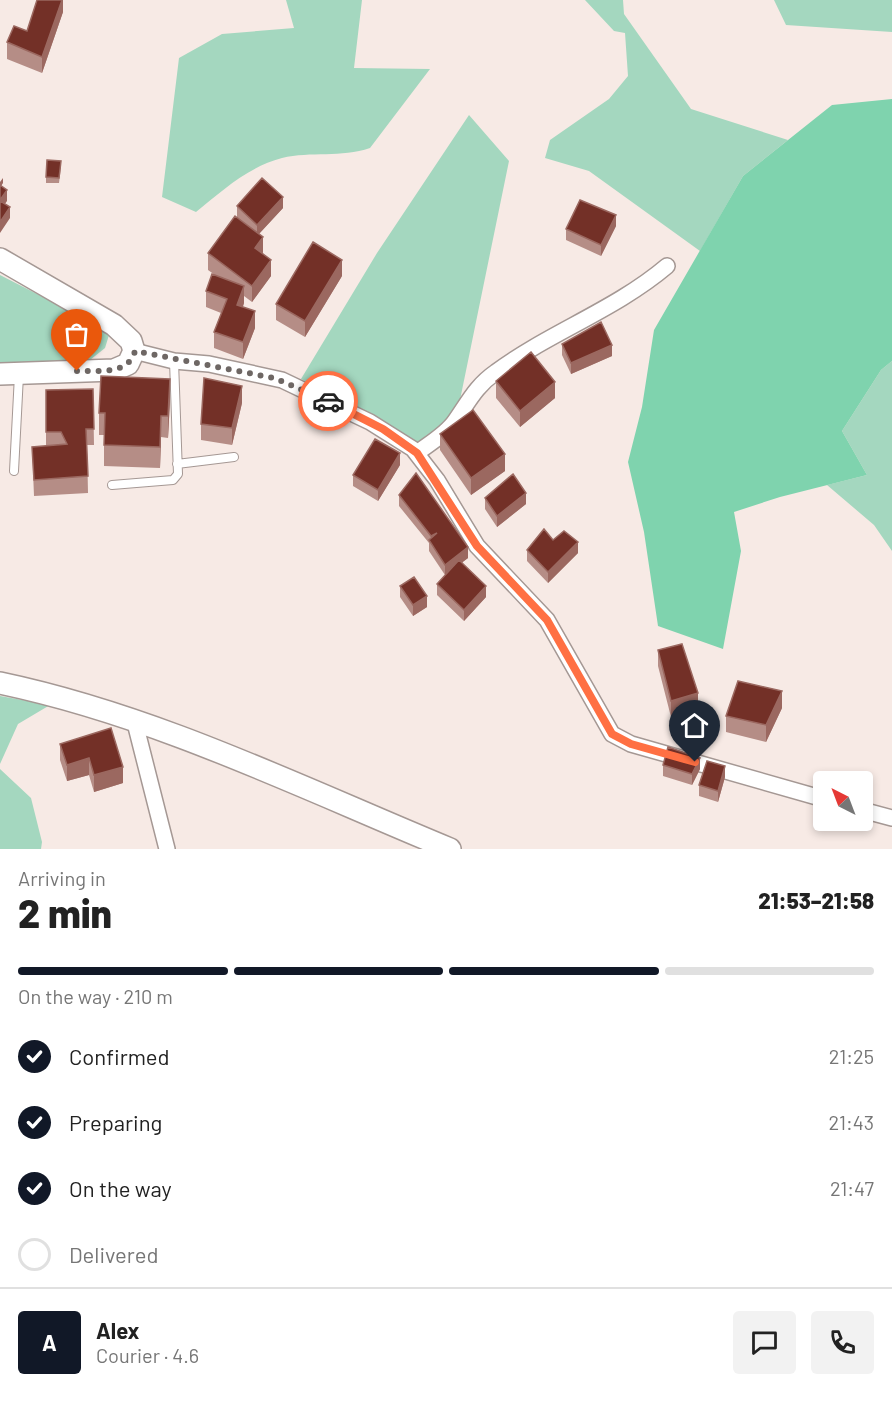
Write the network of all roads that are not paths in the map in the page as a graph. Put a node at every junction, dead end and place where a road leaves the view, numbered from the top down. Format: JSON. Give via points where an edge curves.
{"nodes":[{"id":1,"x":0,"y":259,"type":"edge"},
{"id":2,"x":667,"y":266,"type":"dead end"},
{"id":3,"x":135,"y":351,"type":"junction"},
{"id":4,"x":174,"y":361,"type":"junction"},
{"id":5,"x":9,"y":374,"type":"edge"},
{"id":6,"x":417,"y":453,"type":"junction"},
{"id":7,"x":234,"y":457,"type":"dead end"},
{"id":8,"x":177,"y":464,"type":"junction"},
{"id":9,"x":14,"y":471,"type":"dead end"},
{"id":10,"x":112,"y":485,"type":"dead end"},
{"id":11,"x":0,"y":683,"type":"edge"},
{"id":12,"x":134,"y":719,"type":"junction"},
{"id":13,"x":813,"y":796,"type":"edge"},
{"id":14,"x":873,"y":813,"type":"edge"},
{"id":15,"x":892,"y":818,"type":"edge"},
{"id":16,"x":167,"y":849,"type":"edge"},
{"id":17,"x":450,"y":849,"type":"edge"}],
"edges":[{"from":1,"to":3,"type":"street","via":[[114,325],[131,341]]},
{"from":2,"to":6,"type":"street","via":[[629,296],[527,351],[485,379],[473,390],[449,428]]},
{"from":3,"to":4,"type":"street"},
{"from":3,"to":5,"type":"street","via":[[128,364],[114,370]]},
{"from":4,"to":6,"type":"street","via":[[209,364],[282,380],[370,422]]},
{"from":4,"to":8,"type":"lane"},
{"from":5,"to":9,"type":"lane"},
{"from":6,"to":13,"type":"street","via":[[477,546],[547,620],[612,734],[631,744]]},
{"from":7,"to":8,"type":"lane"},
{"from":8,"to":10,"type":"lane","via":[[178,474],[173,480]]},
{"from":11,"to":12,"type":"street"},
{"from":12,"to":16,"type":"street"},
{"from":12,"to":17,"type":"street"},
{"from":14,"to":15,"type":"street"}]}
